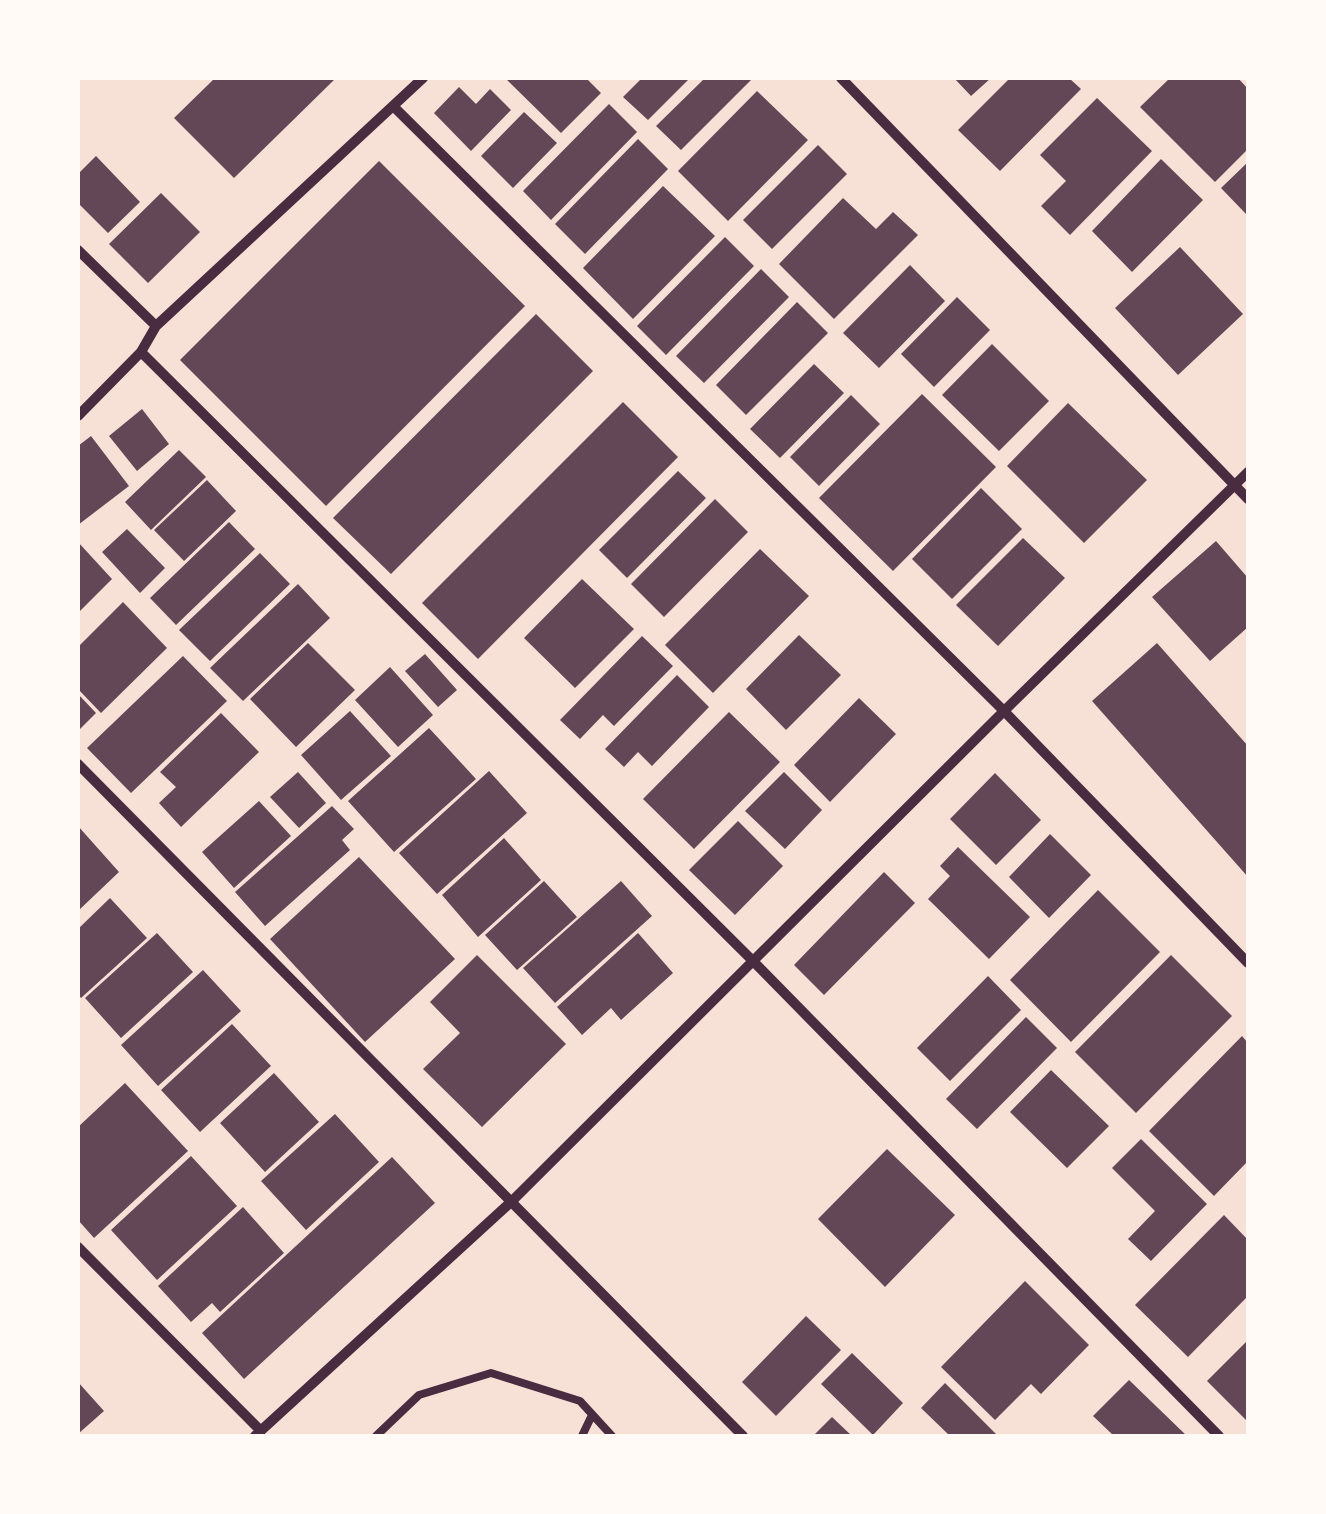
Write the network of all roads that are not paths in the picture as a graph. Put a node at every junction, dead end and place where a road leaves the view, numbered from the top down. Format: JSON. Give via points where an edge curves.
{"nodes":[{"id":1,"x":424,"y":78,"type":"edge"},
{"id":2,"x":840,"y":78,"type":"edge"},
{"id":3,"x":393,"y":106,"type":"junction"},
{"id":4,"x":78,"y":250,"type":"edge"},
{"id":5,"x":156,"y":326,"type":"junction"},
{"id":6,"x":141,"y":352,"type":"junction"},
{"id":7,"x":78,"y":416,"type":"edge"},
{"id":8,"x":1248,"y":472,"type":"edge"},
{"id":9,"x":1235,"y":486,"type":"junction"},
{"id":10,"x":1248,"y":499,"type":"edge"},
{"id":11,"x":1004,"y":711,"type":"junction"},
{"id":12,"x":78,"y":764,"type":"edge"},
{"id":13,"x":753,"y":961,"type":"junction"},
{"id":14,"x":1248,"y":963,"type":"edge"},
{"id":15,"x":512,"y":1201,"type":"junction"},
{"id":16,"x":78,"y":1247,"type":"edge"},
{"id":17,"x":592,"y":1415,"type":"junction"},
{"id":18,"x":258,"y":1434,"type":"edge"},
{"id":19,"x":376,"y":1436,"type":"edge"},
{"id":20,"x":582,"y":1436,"type":"edge"},
{"id":21,"x":612,"y":1436,"type":"edge"},
{"id":22,"x":743,"y":1436,"type":"edge"},
{"id":23,"x":1219,"y":1436,"type":"edge"}],
"edges":[{"from":1,"to":3,"type":"street"},
{"from":2,"to":9,"type":"street"},
{"from":3,"to":5,"type":"street"},
{"from":3,"to":11,"type":"street"},
{"from":4,"to":5,"type":"street"},
{"from":5,"to":6,"type":"street"},
{"from":6,"to":7,"type":"street"},
{"from":6,"to":13,"type":"street"},
{"from":8,"to":9,"type":"street"},
{"from":9,"to":10,"type":"street"},
{"from":9,"to":11,"type":"street"},
{"from":11,"to":13,"type":"street"},
{"from":11,"to":14,"type":"street"},
{"from":12,"to":15,"type":"street"},
{"from":13,"to":15,"type":"street"},
{"from":13,"to":23,"type":"street"},
{"from":15,"to":18,"type":"street"},
{"from":15,"to":22,"type":"street"},
{"from":16,"to":18,"type":"street"},
{"from":17,"to":19,"type":"lane","via":[[580,1400],[491,1373],[419,1395]]},
{"from":17,"to":20,"type":"lane"},
{"from":17,"to":21,"type":"lane"}]}
